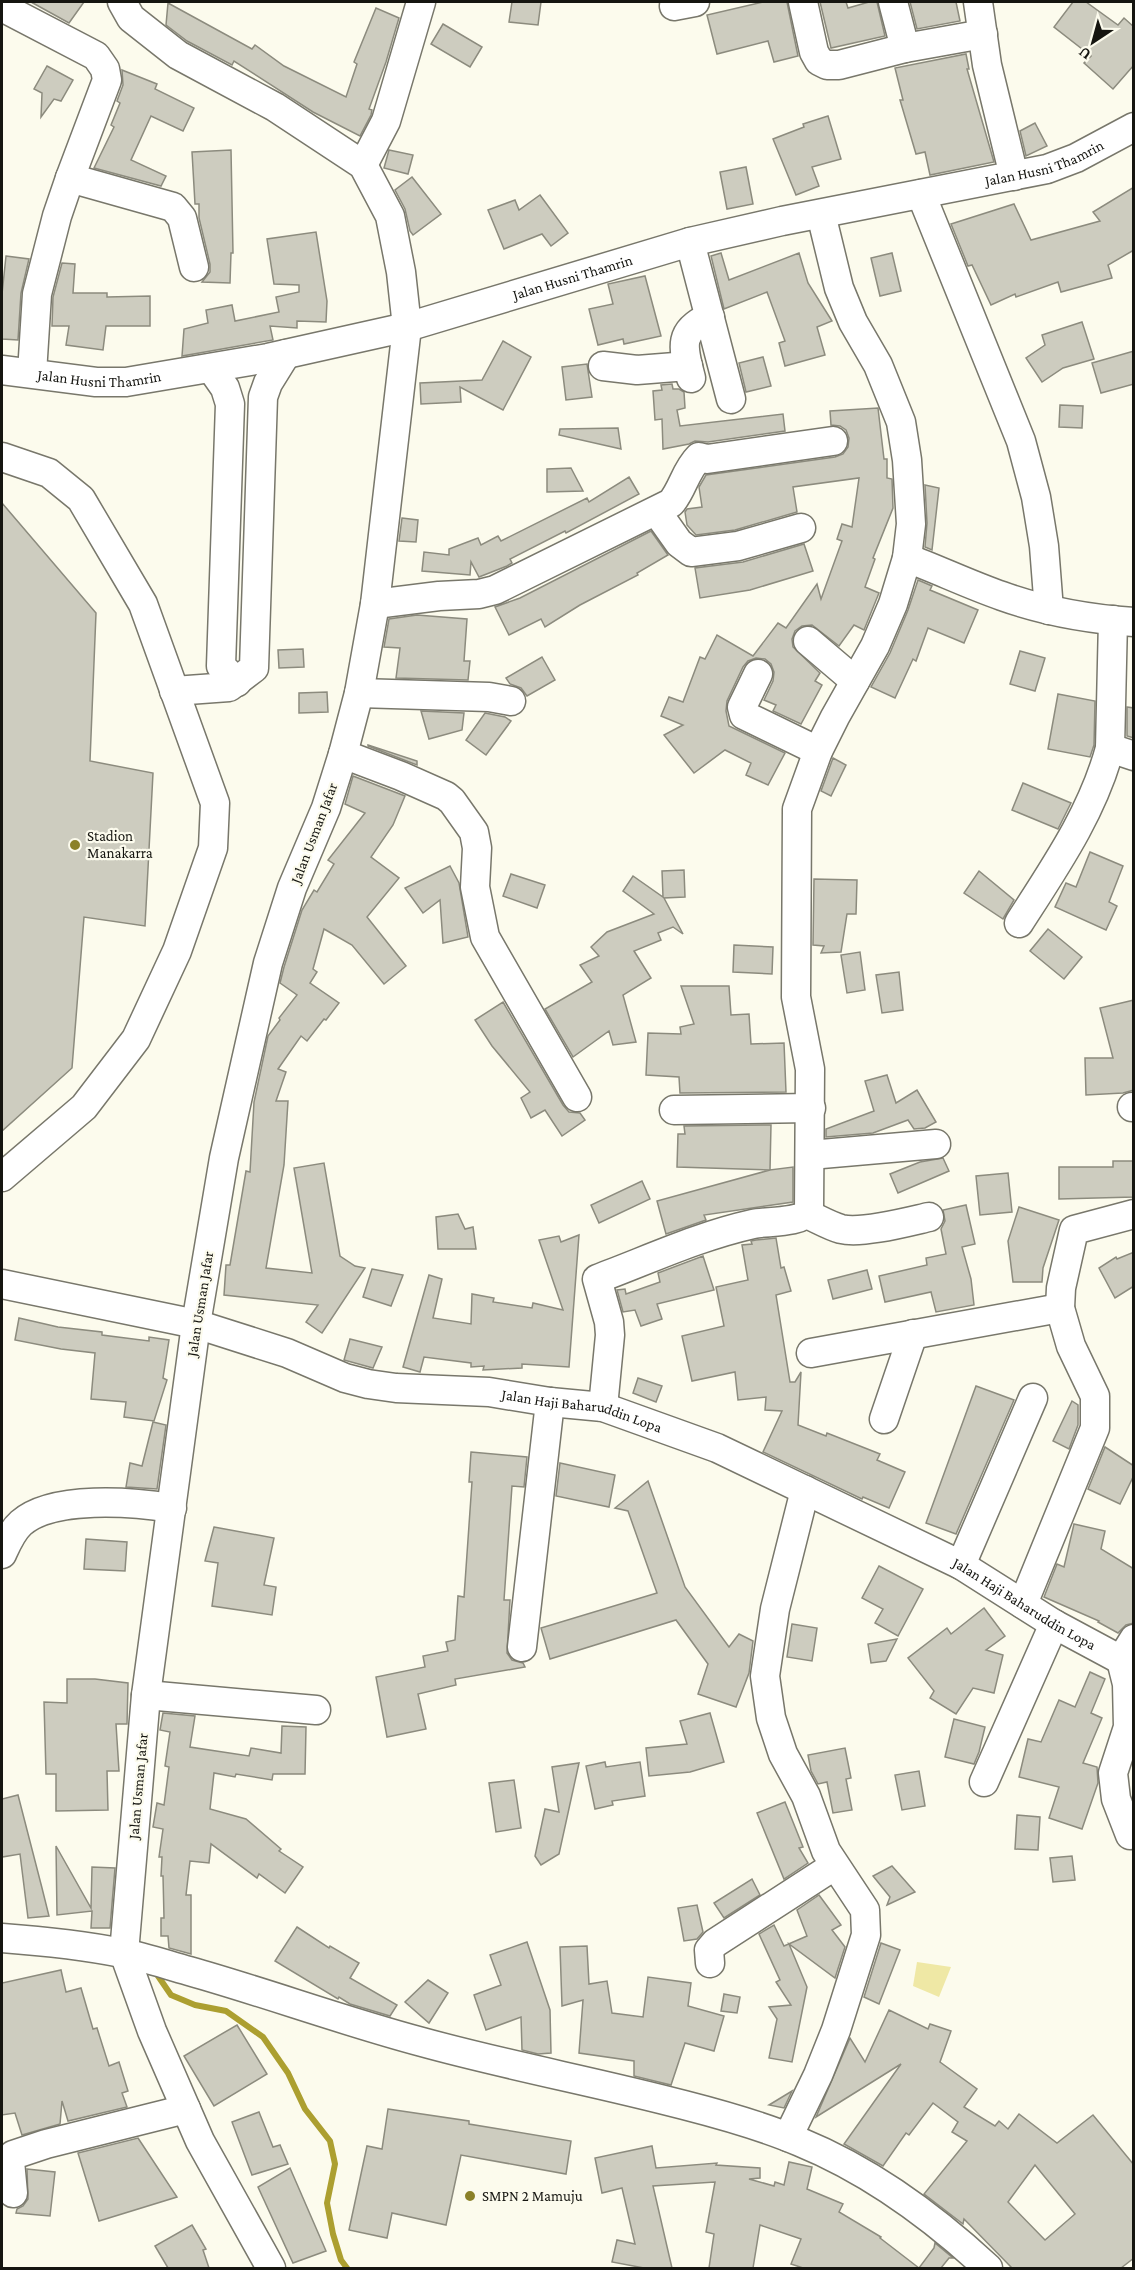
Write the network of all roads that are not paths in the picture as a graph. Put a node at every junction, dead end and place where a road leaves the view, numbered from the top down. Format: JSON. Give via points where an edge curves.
{"nodes":[{"id":1,"x":122,"y":2,"type":"edge"},
{"id":2,"x":420,"y":2,"type":"edge"},
{"id":3,"x":803,"y":2,"type":"edge"},
{"id":4,"x":893,"y":2,"type":"edge"},
{"id":5,"x":978,"y":2,"type":"edge"},
{"id":6,"x":2,"y":7,"type":"edge"},
{"id":7,"x":983,"y":34,"type":"junction"},
{"id":8,"x":905,"y":48,"type":"junction"},
{"id":9,"x":1133,"y":129,"type":"edge"},
{"id":10,"x":363,"y":165,"type":"junction"},
{"id":11,"x":1014,"y":176,"type":"junction"},
{"id":12,"x":70,"y":178,"type":"junction"},
{"id":13,"x":921,"y":194,"type":"junction"},
{"id":14,"x":821,"y":214,"type":"junction"},
{"id":15,"x":690,"y":242,"type":"junction"},
{"id":16,"x":194,"y":267,"type":"dead end"},
{"id":17,"x":711,"y":317,"type":"junction"},
{"id":18,"x":407,"y":327,"type":"junction"},
{"id":19,"x":286,"y":354,"type":"junction"},
{"id":20,"x":603,"y":366,"type":"dead end"},
{"id":21,"x":211,"y":368,"type":"junction"},
{"id":22,"x":2,"y":369,"type":"edge"},
{"id":23,"x":32,"y":373,"type":"junction"},
{"id":24,"x":731,"y":399,"type":"dead end"},
{"id":25,"x":833,"y":441,"type":"dead end"},
{"id":26,"x":2,"y":457,"type":"edge"},
{"id":27,"x":657,"y":512,"type":"junction"},
{"id":28,"x":801,"y":528,"type":"dead end"},
{"id":29,"x":907,"y":558,"type":"junction"},
{"id":30,"x":375,"y":604,"type":"junction"},
{"id":31,"x":1049,"y":610,"type":"junction"},
{"id":32,"x":1123,"y":621,"type":"edge"},
{"id":33,"x":808,"y":641,"type":"dead end"},
{"id":34,"x":758,"y":674,"type":"dead end"},
{"id":35,"x":855,"y":681,"type":"junction"},
{"id":36,"x":237,"y":682,"type":"junction"},
{"id":37,"x":174,"y":691,"type":"junction"},
{"id":38,"x":358,"y":693,"type":"junction"},
{"id":39,"x":511,"y":701,"type":"dead end"},
{"id":40,"x":818,"y":751,"type":"junction"},
{"id":41,"x":1122,"y":752,"type":"edge"},
{"id":42,"x":344,"y":754,"type":"junction"},
{"id":43,"x":1019,"y":923,"type":"dead end"},
{"id":44,"x":577,"y":1097,"type":"dead end"},
{"id":45,"x":811,"y":1108,"type":"junction"},
{"id":46,"x":674,"y":1110,"type":"dead end"},
{"id":47,"x":936,"y":1144,"type":"dead end"},
{"id":48,"x":810,"y":1155,"type":"junction"},
{"id":49,"x":2,"y":1177,"type":"edge"},
{"id":50,"x":807,"y":1214,"type":"junction"},
{"id":51,"x":1134,"y":1214,"type":"edge"},
{"id":52,"x":929,"y":1217,"type":"dead end"},
{"id":53,"x":2,"y":1284,"type":"edge"},
{"id":54,"x":1060,"y":1308,"type":"junction"},
{"id":55,"x":196,"y":1324,"type":"junction"},
{"id":56,"x":913,"y":1334,"type":"junction"},
{"id":57,"x":811,"y":1353,"type":"dead end"},
{"id":58,"x":1034,"y":1398,"type":"dead end"},
{"id":59,"x":550,"y":1402,"type":"junction"},
{"id":60,"x":603,"y":1407,"type":"junction"},
{"id":61,"x":884,"y":1419,"type":"dead end"},
{"id":62,"x":805,"y":1490,"type":"junction"},
{"id":63,"x":172,"y":1508,"type":"junction"},
{"id":64,"x":2,"y":1554,"type":"edge"},
{"id":65,"x":961,"y":1565,"type":"junction"},
{"id":66,"x":1023,"y":1604,"type":"junction"},
{"id":67,"x":1054,"y":1624,"type":"junction"},
{"id":68,"x":522,"y":1647,"type":"dead end"},
{"id":69,"x":1129,"y":1656,"type":"edge"},
{"id":70,"x":146,"y":1695,"type":"junction"},
{"id":71,"x":316,"y":1710,"type":"dead end"},
{"id":72,"x":984,"y":1782,"type":"dead end"},
{"id":73,"x":1130,"y":1835,"type":"dead end"},
{"id":74,"x":834,"y":1866,"type":"junction"},
{"id":75,"x":2,"y":1938,"type":"edge"},
{"id":76,"x":124,"y":1953,"type":"junction"},
{"id":77,"x":710,"y":1963,"type":"dead end"},
{"id":78,"x":186,"y":2109,"type":"junction"},
{"id":79,"x":788,"y":2137,"type":"junction"},
{"id":80,"x":13,"y":2193,"type":"dead end"},
{"id":81,"x":271,"y":2268,"type":"edge"},
{"id":82,"x":988,"y":2268,"type":"edge"}],
"edges":[{"from":1,"to":10,"type":"street","via":[[131,18],[178,55],[275,107]]},
{"from":2,"to":10,"type":"street","via":[[386,121]]},
{"from":3,"to":8,"type":"street","via":[[814,52],[827,65]]},
{"from":4,"to":8,"type":"street"},
{"from":5,"to":7,"type":"street"},
{"from":6,"to":12,"type":"street","via":[[96,56],[105,69],[107,80]]},
{"from":7,"to":8,"type":"street"},
{"from":7,"to":11,"type":"street"},
{"from":9,"to":11,"type":"street","name":"Jalan Husni Thamrin","via":[[1076,158]]},
{"from":10,"to":18,"type":"street","name":"Jalan Usman Jafar","via":[[390,216]]},
{"from":11,"to":13,"type":"street","name":"Jalan Husni Thamrin"},
{"from":12,"to":16,"type":"street","via":[[173,207],[182,218]]},
{"from":12,"to":23,"type":"street","via":[[37,294]]},
{"from":13,"to":14,"type":"street","name":"Jalan Husni Thamrin"},
{"from":13,"to":31,"type":"street","via":[[1021,441],[1036,497]]},
{"from":14,"to":15,"type":"street","name":"Jalan Husni Thamrin"},
{"from":14,"to":29,"type":"street","via":[[839,288],[878,365],[901,422],[911,524]]},
{"from":15,"to":17,"type":"street"},
{"from":15,"to":18,"type":"street","name":"Jalan Husni Thamrin"},
{"from":17,"to":20,"type":"street","via":[[689,330],[684,343],[689,372]]},
{"from":17,"to":24,"type":"street"},
{"from":18,"to":19,"type":"street","name":"Jalan Husni Thamrin"},
{"from":18,"to":30,"type":"street","name":"Jalan Usman Jafar"},
{"from":19,"to":21,"type":"street","name":"Jalan Husni Thamrin"},
{"from":19,"to":36,"type":"street","via":[[263,397],[254,668]]},
{"from":21,"to":23,"type":"street","name":"Jalan Husni Thamrin","via":[[126,382]]},
{"from":21,"to":36,"type":"street","via":[[225,388],[230,404],[221,666]]},
{"from":22,"to":23,"type":"street","name":"Jalan Husni Thamrin"},
{"from":25,"to":27,"type":"street","via":[[699,457],[690,466],[678,495]]},
{"from":26,"to":37,"type":"street","via":[[49,473],[81,499],[143,604]]},
{"from":27,"to":28,"type":"street","via":[[679,543],[691,552],[738,546]]},
{"from":27,"to":30,"type":"street","via":[[495,590]]},
{"from":29,"to":31,"type":"street","via":[[1001,596]]},
{"from":29,"to":35,"type":"street","via":[[893,604]]},
{"from":30,"to":38,"type":"street","name":"Jalan Usman Jafar"},
{"from":31,"to":32,"type":"street"},
{"from":32,"to":41,"type":"street"},
{"from":33,"to":35,"type":"street"},
{"from":34,"to":40,"type":"street","via":[[742,707],[744,715]]},
{"from":35,"to":40,"type":"street"},
{"from":36,"to":37,"type":"street","via":[[229,687]]},
{"from":37,"to":49,"type":"street","via":[[215,803],[213,848],[177,951],[136,1039],[84,1107]]},
{"from":38,"to":39,"type":"street"},
{"from":38,"to":42,"type":"street","name":"Jalan Usman Jafar"},
{"from":40,"to":45,"type":"street","via":[[800,798],[796,826],[796,997],[808,1051]]},
{"from":41,"to":43,"type":"street","via":[[1102,777],[1070,844]]},
{"from":42,"to":44,"type":"street","via":[[446,796],[474,832],[475,887],[485,937]]},
{"from":42,"to":55,"type":"street","name":"Jalan Usman Jafar","via":[[292,888],[268,963],[224,1158]]},
{"from":45,"to":46,"type":"street"},
{"from":45,"to":48,"type":"street"},
{"from":47,"to":48,"type":"street"},
{"from":48,"to":50,"type":"street"},
{"from":50,"to":52,"type":"street","via":[[845,1229]]},
{"from":50,"to":60,"type":"street","via":[[700,1239],[597,1279],[610,1335]]},
{"from":51,"to":54,"type":"street","via":[[1074,1230],[1060,1288]]},
{"from":53,"to":55,"type":"street","name":"Jalan Haji Baharuddin Lopa"},
{"from":54,"to":56,"type":"street"},
{"from":54,"to":66,"type":"street","via":[[1071,1346],[1095,1396],[1095,1428]]},
{"from":55,"to":59,"type":"street","name":"Jalan Haji Baharuddin Lopa","via":[[368,1384],[489,1392]]},
{"from":55,"to":63,"type":"street","name":"Jalan Usman Jafar"},
{"from":56,"to":57,"type":"street"},
{"from":56,"to":61,"type":"street"},
{"from":58,"to":65,"type":"street"},
{"from":59,"to":60,"type":"street","name":"Jalan Haji Baharuddin Lopa"},
{"from":59,"to":68,"type":"street"},
{"from":60,"to":62,"type":"street","name":"Jalan Haji Baharuddin Lopa","via":[[717,1448]]},
{"from":62,"to":65,"type":"street","name":"Jalan Haji Baharuddin Lopa"},
{"from":62,"to":74,"type":"street","via":[[775,1609],[765,1676],[771,1718],[783,1754],[806,1796]]},
{"from":63,"to":64,"type":"street","via":[[131,1502],[50,1509],[23,1521]]},
{"from":63,"to":70,"type":"street","name":"Jalan Usman Jafar"},
{"from":65,"to":66,"type":"street","name":"Jalan Haji Baharuddin Lopa"},
{"from":66,"to":67,"type":"street","name":"Jalan Haji Baharuddin Lopa"},
{"from":67,"to":69,"type":"street","name":"Jalan Haji Baharuddin Lopa"},
{"from":67,"to":72,"type":"street"},
{"from":69,"to":73,"type":"street","via":[[1128,1727],[1113,1773],[1116,1799]]},
{"from":70,"to":71,"type":"street"},
{"from":70,"to":76,"type":"street","name":"Jalan Usman Jafar"},
{"from":74,"to":77,"type":"street","via":[[715,1943],[709,1950]]},
{"from":74,"to":79,"type":"street","via":[[865,1910],[866,1935],[836,2030]]},
{"from":75,"to":76,"type":"street"},
{"from":76,"to":78,"type":"street","name":"Jalan Usman Jafar"},
{"from":76,"to":79,"type":"street","via":[[421,2042],[642,2094]]},
{"from":78,"to":80,"type":"street","via":[[13,2156]]},
{"from":78,"to":81,"type":"street","name":"Jalan Usman Jafar"},
{"from":79,"to":82,"type":"street","via":[[856,2169],[903,2197]]}]}
